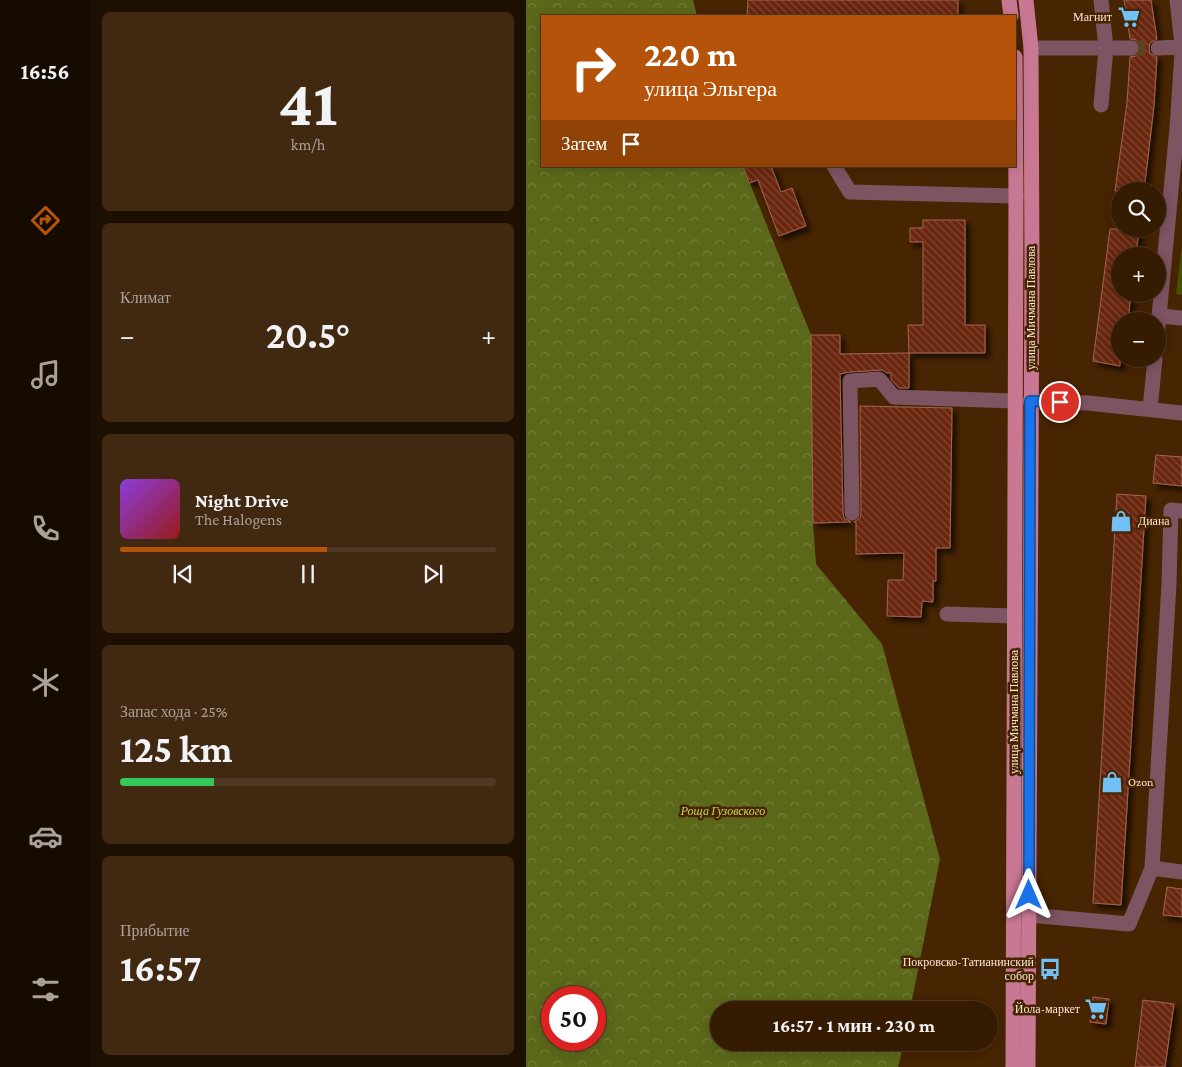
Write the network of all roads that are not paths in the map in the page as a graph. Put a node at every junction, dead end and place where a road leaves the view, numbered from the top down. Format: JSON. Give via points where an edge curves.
{"nodes":[{"id":1,"x":1009,"y":0,"type":"edge"},
{"id":2,"x":1026,"y":0,"type":"edge"},
{"id":3,"x":1100,"y":0,"type":"edge"},
{"id":4,"x":1177,"y":0,"type":"edge"},
{"id":5,"x":1011,"y":15,"type":"edge"},
{"id":6,"x":1182,"y":46,"type":"edge"},
{"id":7,"x":1016,"y":48,"type":"edge"},
{"id":8,"x":1031,"y":48,"type":"junction"},
{"id":9,"x":1106,"y":48,"type":"junction"},
{"id":10,"x":1131,"y":48,"type":"tunnel mouth"},
{"id":11,"x":1158,"y":48,"type":"tunnel mouth"},
{"id":12,"x":1182,"y":52,"type":"edge"},
{"id":13,"x":1016,"y":72,"type":"edge"},
{"id":14,"x":1101,"y":105,"type":"dead end"},
{"id":15,"x":1179,"y":129,"type":"edge"},
{"id":16,"x":835,"y":167,"type":"edge"},
{"id":17,"x":1024,"y":195,"type":"junction"},
{"id":18,"x":1160,"y":312,"type":"edge"},
{"id":19,"x":1166,"y":317,"type":"edge"},
{"id":20,"x":1182,"y":318,"type":"edge"},
{"id":21,"x":1154,"y":367,"type":"edge"},
{"id":22,"x":1014,"y":401,"type":"junction"},
{"id":23,"x":1030,"y":401,"type":"junction"},
{"id":24,"x":1150,"y":409,"type":"junction"},
{"id":25,"x":1182,"y":413,"type":"edge"},
{"id":26,"x":1182,"y":512,"type":"edge"},
{"id":27,"x":852,"y":513,"type":"dead end"},
{"id":28,"x":1175,"y":585,"type":"edge"},
{"id":29,"x":947,"y":614,"type":"dead end"},
{"id":30,"x":1022,"y":616,"type":"junction"},
{"id":31,"x":1152,"y":868,"type":"junction"},
{"id":32,"x":1182,"y":872,"type":"edge"},
{"id":33,"x":1014,"y":915,"type":"junction"},
{"id":34,"x":1029,"y":915,"type":"junction"},
{"id":35,"x":1013,"y":1067,"type":"edge"},
{"id":36,"x":1028,"y":1067,"type":"edge"}],
"edges":[{"from":1,"to":5,"type":"main road"},
{"from":2,"to":8,"type":"main road","name":"улица Мичмана Павлова"},
{"from":3,"to":9,"type":"street"},
{"from":4,"to":6,"type":"street"},
{"from":6,"to":11,"type":"street"},
{"from":7,"to":8,"type":"main road"},
{"from":8,"to":9,"type":"street"},
{"from":8,"to":17,"type":"main road","name":"улица Мичмана Павлова"},
{"from":9,"to":10,"type":"street"},
{"from":9,"to":14,"type":"street"},
{"from":12,"to":15,"type":"street"},
{"from":13,"to":17,"type":"main road","name":"улица Мичмана Павлова"},
{"from":15,"to":18,"type":"street"},
{"from":16,"to":17,"type":"street","via":[[850,192]]},
{"from":17,"to":22,"type":"main road","name":"улица Мичмана Павлова"},
{"from":17,"to":23,"type":"main road","name":"улица Мичмана Павлова"},
{"from":19,"to":20,"type":"street"},
{"from":21,"to":24,"type":"street"},
{"from":22,"to":23,"type":"main road"},
{"from":22,"to":27,"type":"street","via":[[894,397],[878,379],[850,381]]},
{"from":22,"to":30,"type":"main road","name":"улица Мичмана Павлова"},
{"from":23,"to":24,"type":"street"},
{"from":23,"to":30,"type":"main road","name":"улица Мичмана Павлова"},
{"from":24,"to":25,"type":"street"},
{"from":26,"to":28,"type":"street","via":[[1171,510]]},
{"from":28,"to":31,"type":"street"},
{"from":29,"to":30,"type":"street"},
{"from":30,"to":33,"type":"main road","name":"улица Мичмана Павлова"},
{"from":30,"to":34,"type":"main road","name":"улица Мичмана Павлова"},
{"from":31,"to":32,"type":"street"},
{"from":31,"to":34,"type":"street","via":[[1129,924]]},
{"from":33,"to":34,"type":"main road"},
{"from":33,"to":35,"type":"main road","name":"улица Мичмана Павлова"},
{"from":34,"to":36,"type":"main road","name":"улица Мичмана Павлова"}]}
